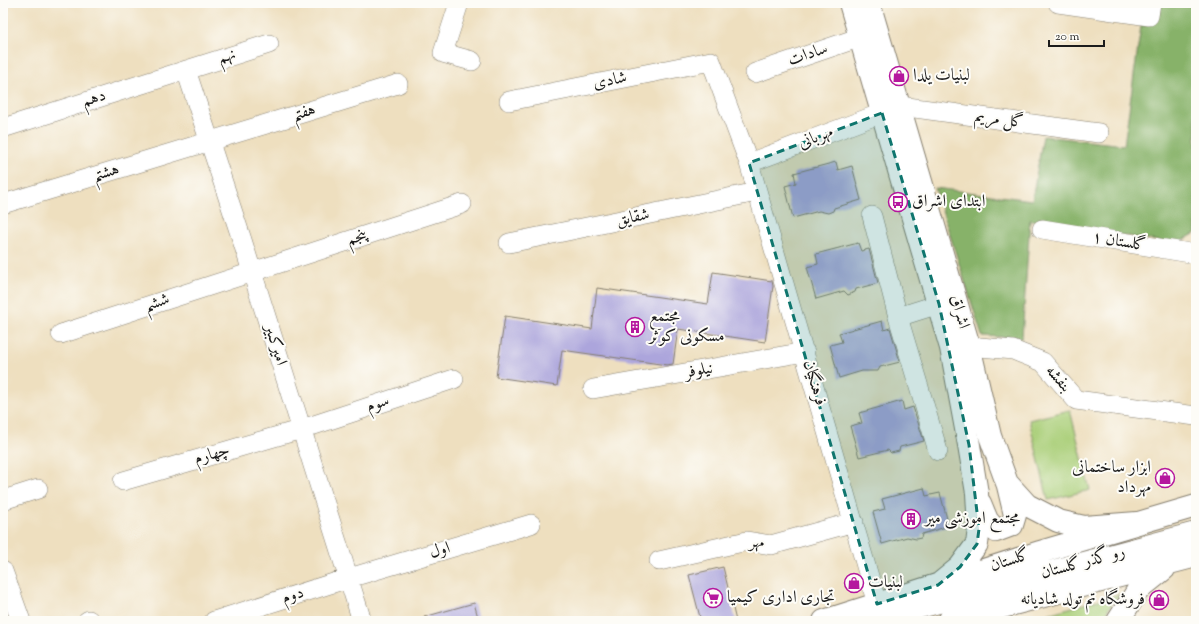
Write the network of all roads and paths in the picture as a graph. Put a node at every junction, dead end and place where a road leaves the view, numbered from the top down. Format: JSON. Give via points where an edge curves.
{"nodes":[{"id":1,"x":459,"y":3,"type":"edge"},
{"id":2,"x":850,"y":3,"type":"edge"},
{"id":3,"x":869,"y":3,"type":"edge"},
{"id":4,"x":1058,"y":3,"type":"edge"},
{"id":5,"x":1150,"y":9,"type":"edge"},
{"id":6,"x":861,"y":37,"type":"junction"},
{"id":7,"x":269,"y":44,"type":"dead end"},
{"id":8,"x":472,"y":61,"type":"dead end"},
{"id":9,"x":711,"y":61,"type":"joint"},
{"id":10,"x":186,"y":70,"type":"junction"},
{"id":11,"x":755,"y":73,"type":"dead end"},
{"id":12,"x":398,"y":84,"type":"dead end"},
{"id":13,"x":510,"y":101,"type":"dead end"},
{"id":14,"x":891,"y":110,"type":"junction"},
{"id":15,"x":3,"y":128,"type":"edge"},
{"id":16,"x":1099,"y":133,"type":"dead end"},
{"id":17,"x":209,"y":142,"type":"junction"},
{"id":18,"x":749,"y":163,"type":"junction"},
{"id":19,"x":757,"y":192,"type":"junction"},
{"id":20,"x":3,"y":204,"type":"edge"},
{"id":21,"x":462,"y":204,"type":"dead end"},
{"id":22,"x":872,"y":216,"type":"dead end"},
{"id":23,"x":1042,"y":229,"type":"dead end"},
{"id":24,"x":508,"y":243,"type":"dead end"},
{"id":25,"x":1196,"y":254,"type":"edge"},
{"id":26,"x":252,"y":271,"type":"junction"},
{"id":27,"x":939,"y":304,"type":"junction"},
{"id":28,"x":898,"y":316,"type":"junction"},
{"id":29,"x":61,"y":334,"type":"dead end"},
{"id":30,"x":968,"y":346,"type":"junction"},
{"id":31,"x":805,"y":352,"type":"junction"},
{"id":32,"x":454,"y":379,"type":"dead end"},
{"id":33,"x":593,"y":390,"type":"dead end"},
{"id":34,"x":1196,"y":416,"type":"edge"},
{"id":35,"x":302,"y":429,"type":"junction"},
{"id":36,"x":938,"y":451,"type":"dead end"},
{"id":37,"x":123,"y":482,"type":"dead end"},
{"id":38,"x":1007,"y":483,"type":"junction"},
{"id":39,"x":38,"y":489,"type":"dead end"},
{"id":40,"x":976,"y":493,"type":"junction"},
{"id":41,"x":3,"y":500,"type":"edge"},
{"id":42,"x":1196,"y":506,"type":"edge"},
{"id":43,"x":854,"y":522,"type":"junction"},
{"id":44,"x":1137,"y":523,"type":"junction"},
{"id":45,"x":531,"y":524,"type":"dead end"},
{"id":46,"x":1196,"y":533,"type":"edge"},
{"id":47,"x":1196,"y":556,"type":"edge"},
{"id":48,"x":658,"y":561,"type":"dead end"},
{"id":49,"x":1173,"y":563,"type":"junction"},
{"id":50,"x":3,"y":571,"type":"edge"},
{"id":51,"x":349,"y":578,"type":"junction"},
{"id":52,"x":938,"y":585,"type":"junction"},
{"id":53,"x":877,"y":612,"type":"edge"},
{"id":54,"x":21,"y":621,"type":"edge"},
{"id":55,"x":214,"y":621,"type":"edge"},
{"id":56,"x":362,"y":621,"type":"edge"},
{"id":57,"x":824,"y":621,"type":"edge"},
{"id":58,"x":949,"y":621,"type":"edge"},
{"id":59,"x":1118,"y":621,"type":"edge"}],
"edges":[{"from":1,"to":8,"type":"street","via":[[443,53]]},
{"from":2,"to":6,"type":"main road","name":"اشراق"},
{"from":3,"to":14,"type":"main road","name":"اشراق"},
{"from":4,"to":5,"type":"street"},
{"from":6,"to":11,"type":"street","name":"سادات"},
{"from":6,"to":14,"type":"main road","name":"اشراق"},
{"from":7,"to":10,"type":"street","name":"نهم"},
{"from":9,"to":13,"type":"street","name":"شادی"},
{"from":9,"to":18,"type":"street","name":"فرهنگیان"},
{"from":10,"to":15,"type":"street","name":"دهم"},
{"from":10,"to":17,"type":"street","name":"امیرکبیر"},
{"from":12,"to":17,"type":"street","name":"هفتم"},
{"from":14,"to":16,"type":"street","name":"گل مریم"},
{"from":14,"to":18,"type":"street","name":"مهربانی"},
{"from":14,"to":27,"type":"main road","name":"اشراق"},
{"from":14,"to":30,"type":"main road","name":"اشراق"},
{"from":17,"to":20,"type":"street","name":"هشتم"},
{"from":17,"to":26,"type":"street","name":"امیرکبیر"},
{"from":18,"to":19,"type":"street","name":"فرهنگیان"},
{"from":19,"to":24,"type":"street","name":"شقایق"},
{"from":19,"to":31,"type":"street","name":"فرهنگیان"},
{"from":21,"to":26,"type":"street","name":"پنجم"},
{"from":22,"to":28,"type":"street"},
{"from":23,"to":25,"type":"street","name":"گلستان ۱"},
{"from":26,"to":29,"type":"street","name":"ششم"},
{"from":26,"to":35,"type":"street","name":"امیرکبیر"},
{"from":27,"to":28,"type":"street"},
{"from":27,"to":40,"type":"main road","name":"اشراق","via":[[951,348]]},
{"from":28,"to":36,"type":"street"},
{"from":30,"to":34,"type":"street","name":"بنفشه","via":[[1014,350],[1043,362],[1076,400]]},
{"from":30,"to":38,"type":"main road","name":"اشراق","via":[[990,436]]},
{"from":31,"to":33,"type":"street","name":"نیلوفر"},
{"from":31,"to":43,"type":"street","name":"فرهنگیان"},
{"from":32,"to":35,"type":"street","name":"سوم"},
{"from":35,"to":37,"type":"street","name":"چهارم"},
{"from":35,"to":51,"type":"street","name":"امیرکبیر"},
{"from":38,"to":40,"type":"main road","via":[[1015,515],[1012,525],[996,531],[987,520]]},
{"from":38,"to":44,"type":"main road","name":"اشراق","via":[[1027,505],[1058,521],[1084,527]]},
{"from":39,"to":41,"type":"street"},
{"from":40,"to":52,"type":"main road","name":"اشراق","via":[[979,529],[977,544],[960,567]]},
{"from":42,"to":44,"type":"main road","name":"گلستان"},
{"from":43,"to":48,"type":"street","name":"مهر","via":[[771,545],[747,540]]},
{"from":43,"to":53,"type":"street","name":"فرهنگیان"},
{"from":44,"to":52,"type":"main road","name":"گلستان"},
{"from":45,"to":51,"type":"street","name":"اول"},
{"from":46,"to":53,"type":"main road","name":"رو گذر گلستان","via":[[912,609]]},
{"from":47,"to":49,"type":"main road"},
{"from":49,"to":58,"type":"main road"},
{"from":49,"to":59,"type":"main road","via":[[1138,590]]},
{"from":50,"to":54,"type":"street"},
{"from":51,"to":55,"type":"street","name":"دوم"},
{"from":51,"to":56,"type":"street","name":"امیرکبیر"},
{"from":52,"to":53,"type":"main road","name":"گلستان"},
{"from":53,"to":57,"type":"main road","name":"گلستان"}]}
